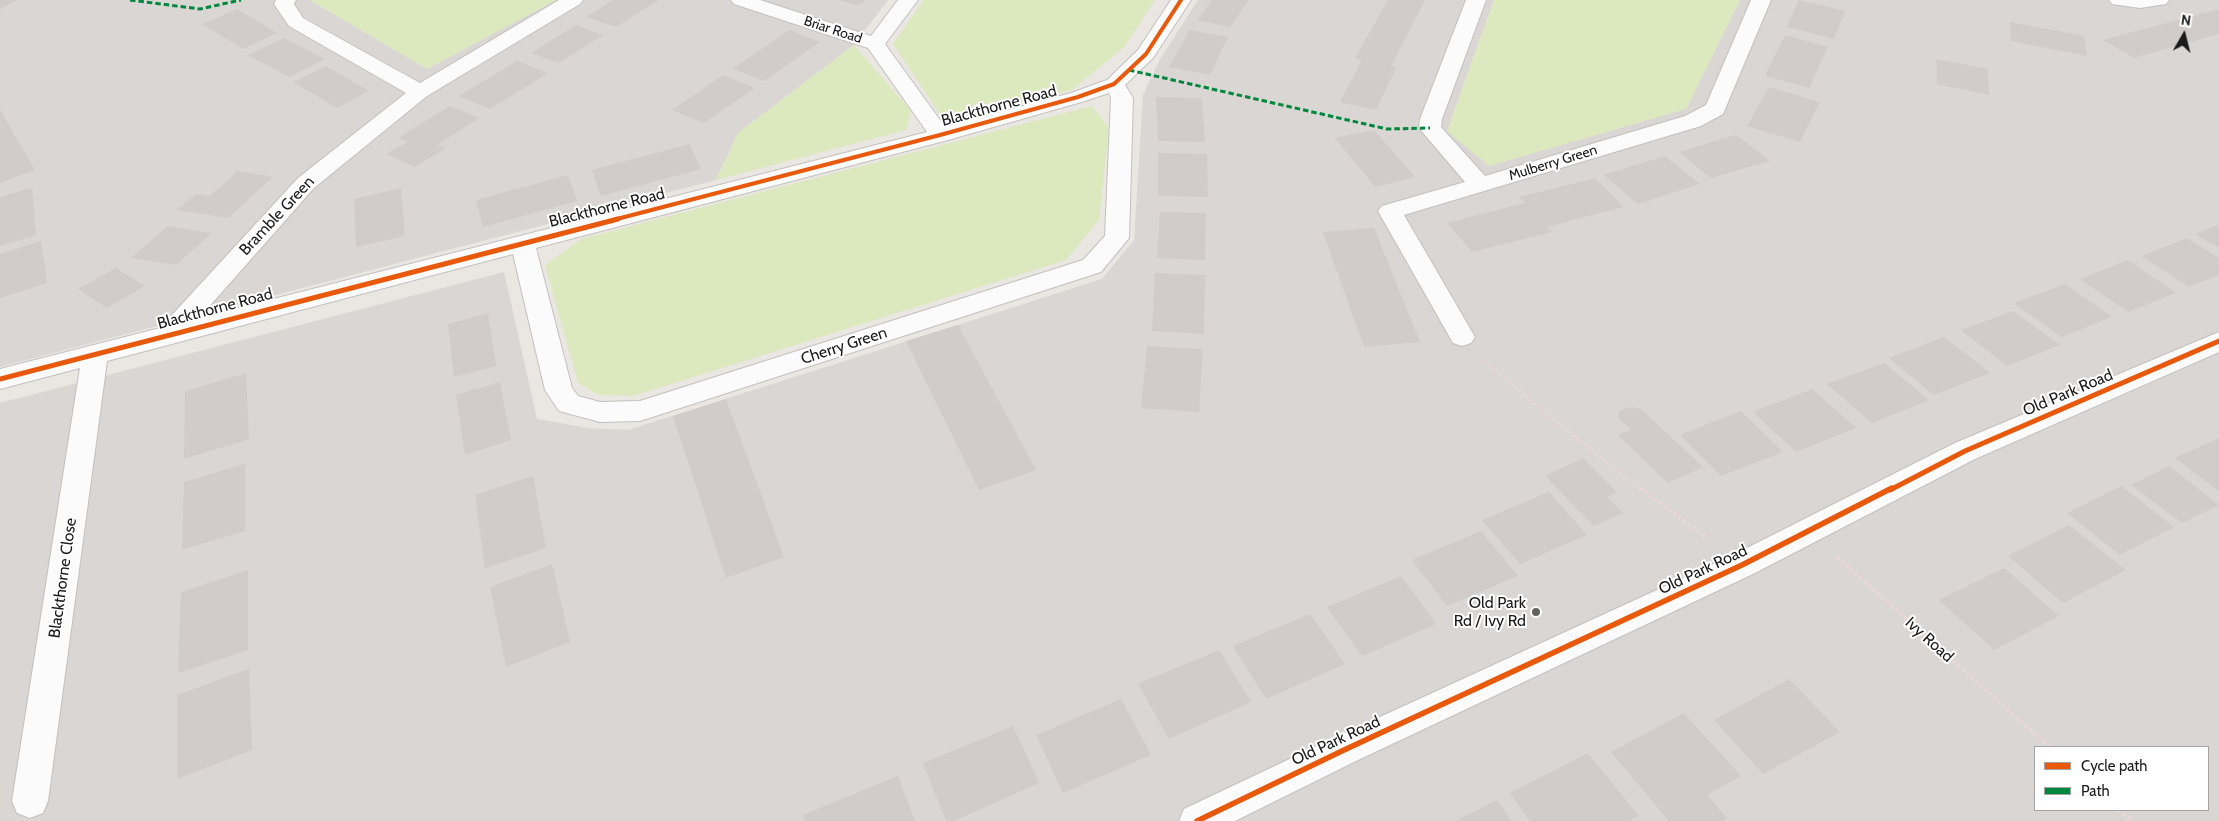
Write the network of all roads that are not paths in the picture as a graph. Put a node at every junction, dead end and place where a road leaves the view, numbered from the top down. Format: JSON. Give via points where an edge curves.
{"nodes":[{"id":1,"x":286,"y":0,"type":"edge"},
{"id":2,"x":573,"y":0,"type":"edge"},
{"id":3,"x":741,"y":0,"type":"edge"},
{"id":4,"x":908,"y":0,"type":"edge"},
{"id":5,"x":1181,"y":0,"type":"edge"},
{"id":6,"x":1476,"y":0,"type":"edge"},
{"id":7,"x":1761,"y":0,"type":"edge"},
{"id":8,"x":2119,"y":0,"type":"edge"},
{"id":9,"x":2158,"y":0,"type":"edge"},
{"id":10,"x":876,"y":44,"type":"junction"},
{"id":11,"x":1114,"y":84,"type":"junction"},
{"id":12,"x":420,"y":92,"type":"junction"},
{"id":13,"x":940,"y":135,"type":"junction"},
{"id":14,"x":1480,"y":185,"type":"junction"},
{"id":15,"x":523,"y":242,"type":"junction"},
{"id":16,"x":170,"y":334,"type":"junction"},
{"id":17,"x":1462,"y":337,"type":"road end"},
{"id":18,"x":2219,"y":341,"type":"edge"},
{"id":19,"x":95,"y":354,"type":"junction"},
{"id":20,"x":0,"y":379,"type":"edge"},
{"id":21,"x":30,"y":801,"type":"dead end"},
{"id":22,"x":1197,"y":821,"type":"edge"}],
"edges":[{"from":1,"to":12,"type":"street","via":[[284,4],[296,22]]},
{"from":2,"to":12,"type":"street","name":"Bramble Green"},
{"from":3,"to":10,"type":"street","name":"Briar Road"},
{"from":4,"to":10,"type":"street"},
{"from":5,"to":11,"type":"street","name":"Blackthorne Road","via":[[1146,54]]},
{"from":6,"to":14,"type":"street","via":[[1430,128]]},
{"from":7,"to":14,"type":"street","name":"Mulberry Green","via":[[1715,109],[1693,121]]},
{"from":8,"to":9,"type":"street"},
{"from":10,"to":13,"type":"street","name":"Briar Road"},
{"from":11,"to":13,"type":"street","name":"Blackthorne Road"},
{"from":11,"to":15,"type":"street","name":"Cherry Green","via":[[1122,98],[1117,238],[1092,266],[640,411],[600,412],[569,404],[559,390]]},
{"from":12,"to":16,"type":"street","name":"Bramble Green","via":[[306,183]]},
{"from":13,"to":15,"type":"street","name":"Blackthorne Road"},
{"from":14,"to":17,"type":"street","name":"Mulberry Green","via":[[1390,212]]},
{"from":15,"to":16,"type":"street","name":"Blackthorne Road"},
{"from":16,"to":19,"type":"street","name":"Blackthorne Road"},
{"from":18,"to":22,"type":"street","name":"Old Park Road","via":[[1965,452],[1742,565]]},
{"from":19,"to":20,"type":"street","name":"Blackthorne Road"},
{"from":19,"to":21,"type":"street","name":"Blackthorne Close"}]}
